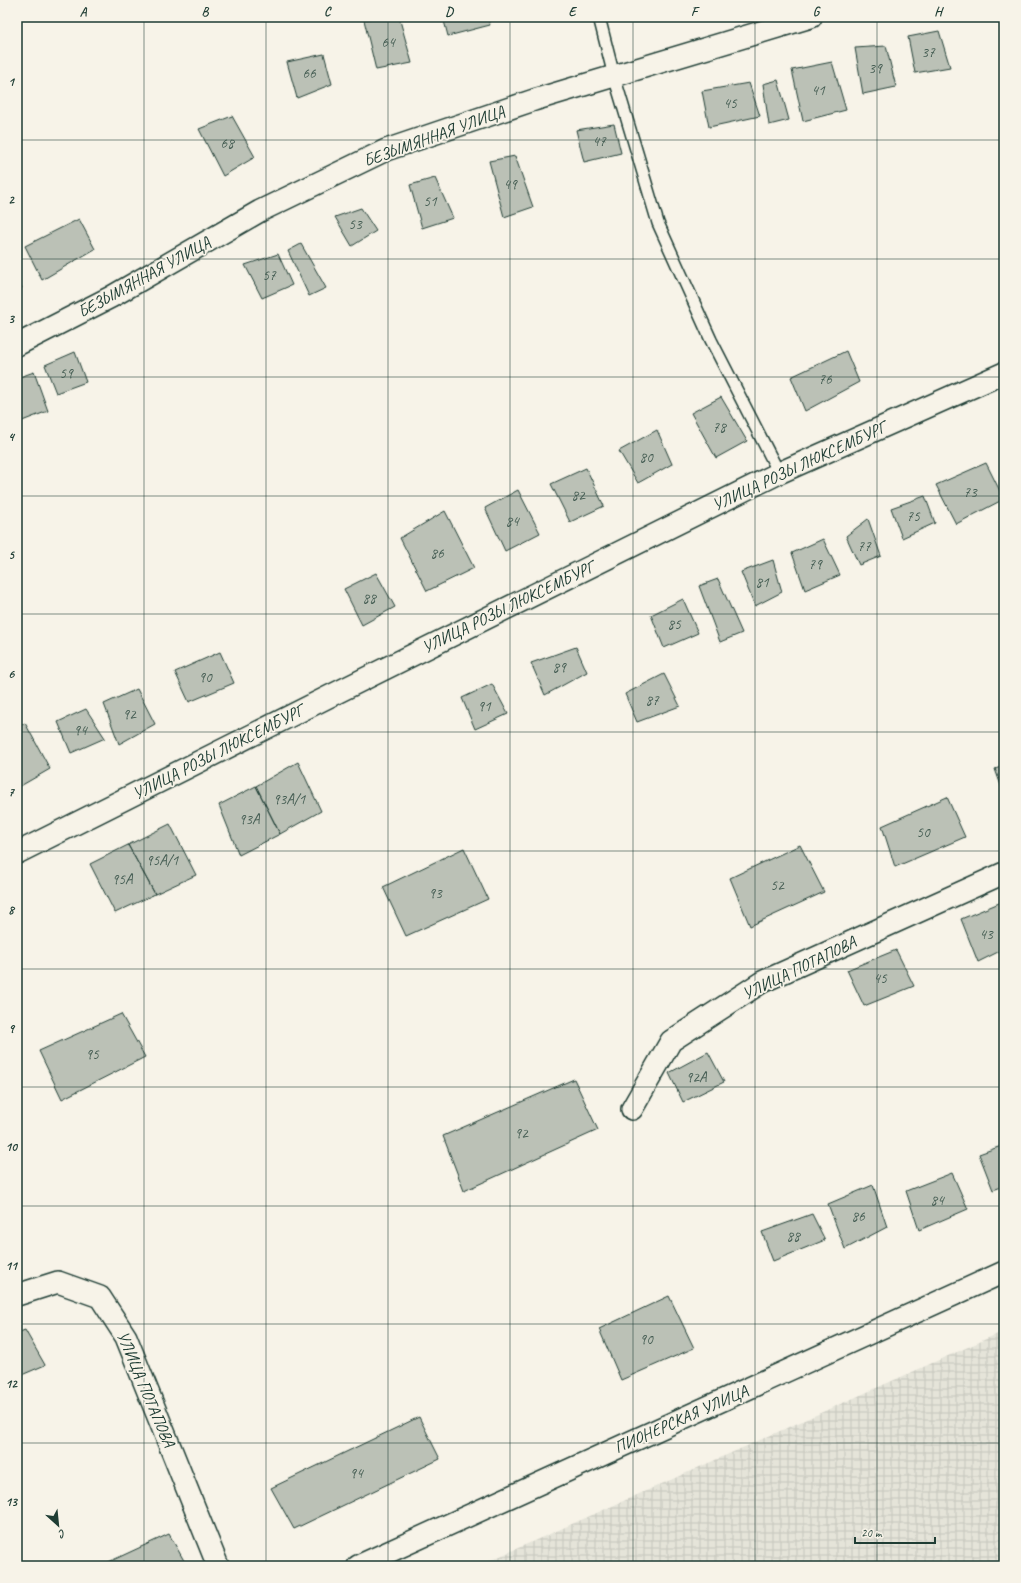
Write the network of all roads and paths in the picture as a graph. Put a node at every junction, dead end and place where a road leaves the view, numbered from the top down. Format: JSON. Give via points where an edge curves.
{"nodes":[{"id":1,"x":599,"y":17,"type":"edge"},
{"id":2,"x":811,"y":17,"type":"edge"},
{"id":3,"x":614,"y":76,"type":"junction"},
{"id":4,"x":17,"y":345,"type":"edge"},
{"id":5,"x":1004,"y":373,"type":"edge"},
{"id":6,"x":779,"y":473,"type":"junction"},
{"id":7,"x":17,"y":853,"type":"edge"},
{"id":8,"x":1004,"y":873,"type":"edge"},
{"id":9,"x":632,"y":1109,"type":"dead end"},
{"id":10,"x":1004,"y":1272,"type":"edge"},
{"id":11,"x":17,"y":1295,"type":"edge"},
{"id":12,"x":218,"y":1566,"type":"edge"},
{"id":13,"x":358,"y":1566,"type":"edge"}],
"edges":[{"from":1,"to":3,"type":"lane"},
{"from":2,"to":3,"type":"street","name":"БЕЗЫМЯННАЯ УЛИЦА"},
{"from":3,"to":4,"type":"street","name":"БЕЗЫМЯННАЯ УЛИЦА","via":[[386,150],[260,211],[111,297]]},
{"from":3,"to":6,"type":"lane","via":[[658,223],[711,340]]},
{"from":5,"to":6,"type":"street","name":"УЛИЦА РОЗЫ ЛЮКСЕМБУРГ"},
{"from":6,"to":7,"type":"street","name":"УЛИЦА РОЗЫ ЛЮКСЕМБУРГ"},
{"from":8,"to":9,"type":"street","name":"УЛИЦА ПОТАПОВА","via":[[762,982],[671,1041]]},
{"from":10,"to":13,"type":"street","name":"ПИОНЕРСКАЯ УЛИЦА"},
{"from":11,"to":12,"type":"street","name":"УЛИЦА ПОТАПОВА","via":[[58,1282],[100,1297],[126,1337]]}]}
